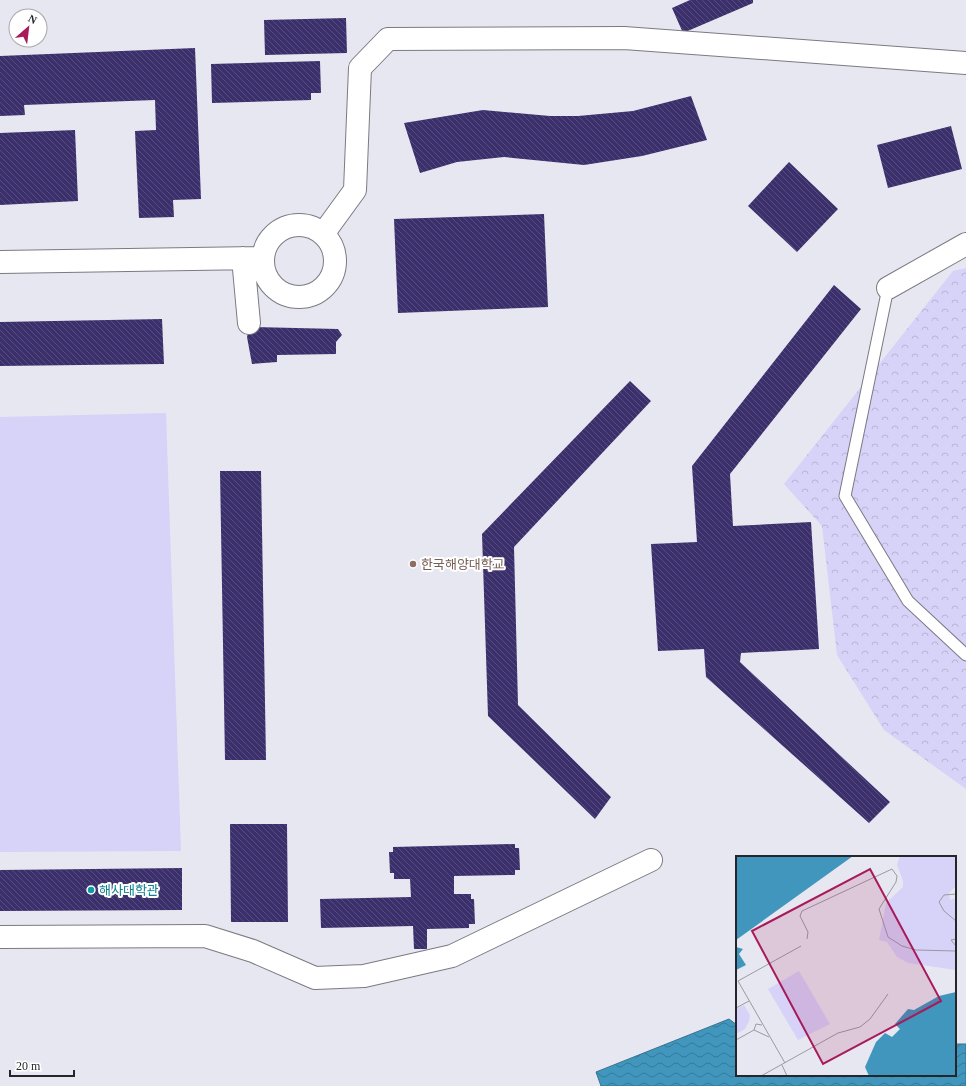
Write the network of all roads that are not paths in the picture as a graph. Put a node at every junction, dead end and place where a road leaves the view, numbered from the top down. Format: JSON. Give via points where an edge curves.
{"nodes":[{"id":1,"x":966,"y":63,"type":"edge"},
{"id":2,"x":323,"y":234,"type":"junction"},
{"id":3,"x":966,"y":244,"type":"edge"},
{"id":4,"x":253,"y":258,"type":"junction"},
{"id":5,"x":0,"y":262,"type":"edge"},
{"id":6,"x":888,"y":288,"type":"joint"},
{"id":7,"x":248,"y":323,"type":"dead end"},
{"id":8,"x":966,"y":655,"type":"edge"},
{"id":9,"x":651,"y":860,"type":"dead end"},
{"id":10,"x":0,"y":936,"type":"edge"}],
"edges":[{"from":1,"to":2,"type":"street","via":[[624,38],[388,38],[360,68],[355,190]]},
{"from":2,"to":4,"type":"street","via":[[316,228],[292,225],[281,229]]},
{"from":2,"to":4,"type":"street","via":[[332,246],[334,270],[321,290],[310,296],[298,298],[275,289]]},
{"from":3,"to":6,"type":"street"},
{"from":4,"to":5,"type":"street"},
{"from":4,"to":7,"type":"street"},
{"from":6,"to":8,"type":"lane","via":[[845,496],[908,602]]},
{"from":9,"to":10,"type":"street","via":[[452,956],[364,976],[315,978],[253,951],[205,936]]}]}
